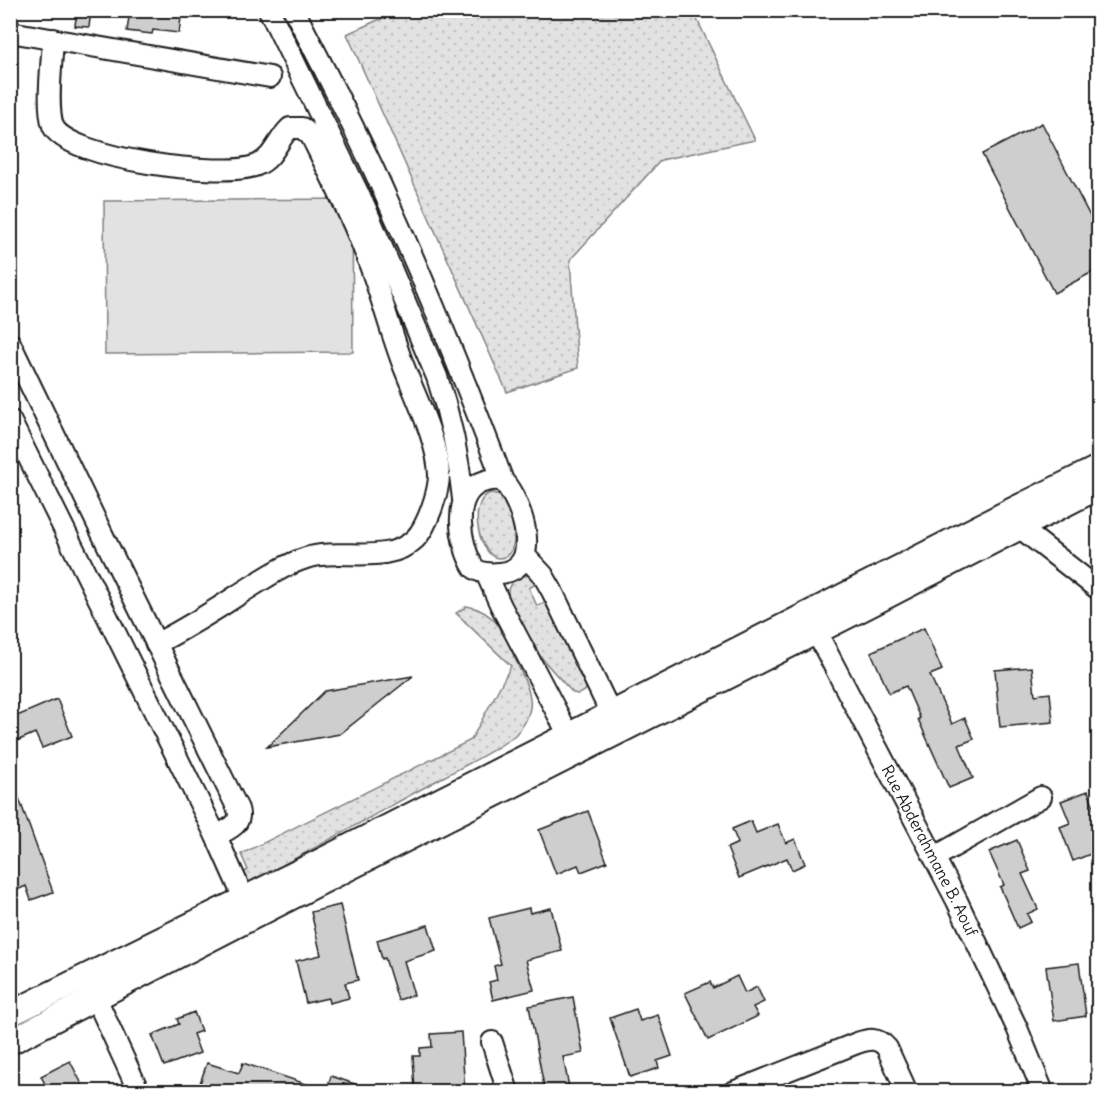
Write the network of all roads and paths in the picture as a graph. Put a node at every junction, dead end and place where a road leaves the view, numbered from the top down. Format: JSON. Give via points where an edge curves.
{"nodes":[{"id":1,"x":269,"y":10,"type":"edge"},
{"id":2,"x":294,"y":10,"type":"edge"},
{"id":3,"x":10,"y":32,"type":"edge"},
{"id":4,"x":53,"y":39,"type":"junction"},
{"id":5,"x":270,"y":78,"type":"dead end"},
{"id":6,"x":10,"y":343,"type":"edge"},
{"id":7,"x":10,"y":420,"type":"edge"},
{"id":8,"x":1098,"y":468,"type":"edge"},
{"id":9,"x":503,"y":481,"type":"junction"},
{"id":10,"x":1098,"y":487,"type":"edge"},
{"id":11,"x":464,"y":499,"type":"junction"},
{"id":12,"x":1014,"y":519,"type":"junction"},
{"id":13,"x":525,"y":556,"type":"junction"},
{"id":14,"x":486,"y":573,"type":"junction"},
{"id":15,"x":1098,"y":589,"type":"edge"},
{"id":16,"x":812,"y":624,"type":"junction"},
{"id":17,"x":156,"y":644,"type":"junction"},
{"id":18,"x":616,"y":722,"type":"junction"},
{"id":19,"x":573,"y":744,"type":"junction"},
{"id":20,"x":1041,"y":797,"type":"dead end"},
{"id":21,"x":216,"y":836,"type":"junction"},
{"id":22,"x":935,"y":857,"type":"junction"},
{"id":23,"x":248,"y":907,"type":"junction"},
{"id":24,"x":86,"y":976,"type":"junction"},
{"id":25,"x":96,"y":999,"type":"junction"},
{"id":26,"x":10,"y":1014,"type":"edge"},
{"id":27,"x":10,"y":1042,"type":"edge"},
{"id":28,"x":492,"y":1042,"type":"dead end"},
{"id":29,"x":139,"y":1092,"type":"edge"},
{"id":30,"x":508,"y":1092,"type":"edge"},
{"id":31,"x":733,"y":1092,"type":"edge"},
{"id":32,"x":907,"y":1092,"type":"edge"},
{"id":33,"x":1043,"y":1092,"type":"edge"}],
"edges":[{"from":1,"to":11,"type":"street","via":[[365,207],[437,377]]},
{"from":2,"to":9,"type":"street","via":[[387,199]]},
{"from":3,"to":4,"type":"street"},
{"from":4,"to":5,"type":"street"},
{"from":4,"to":17,"type":"street","via":[[50,114],[54,128],[70,141],[106,155],[179,167],[242,170],[259,164],[275,150],[290,128],[302,128],[311,136],[363,246],[427,423],[439,474],[427,519],[420,533],[407,544],[382,553],[333,553],[300,560]]},
{"from":6,"to":17,"type":"street"},
{"from":7,"to":21,"type":"street"},
{"from":8,"to":12,"type":"street"},
{"from":9,"to":11,"type":"street","via":[[479,484]]},
{"from":9,"to":13,"type":"street","via":[[523,524]]},
{"from":10,"to":12,"type":"street"},
{"from":11,"to":14,"type":"street","via":[[465,549],[474,568]]},
{"from":12,"to":15,"type":"street"},
{"from":12,"to":16,"type":"street"},
{"from":13,"to":14,"type":"street","via":[[508,572]]},
{"from":13,"to":18,"type":"street","via":[[552,591]]},
{"from":14,"to":19,"type":"street"},
{"from":16,"to":18,"type":"street"},
{"from":16,"to":22,"type":"street","name":"Rue Abderahmane B. Aouf"},
{"from":17,"to":21,"type":"street","via":[[238,809],[237,823]]},
{"from":18,"to":19,"type":"street"},
{"from":19,"to":23,"type":"street"},
{"from":20,"to":22,"type":"street"},
{"from":21,"to":23,"type":"street"},
{"from":22,"to":33,"type":"street","name":"Rue Abderahmane B. Aouf","via":[[999,988]]},
{"from":23,"to":24,"type":"street"},
{"from":23,"to":25,"type":"street"},
{"from":24,"to":25,"type":"street"},
{"from":24,"to":26,"type":"street"},
{"from":25,"to":27,"type":"street"},
{"from":25,"to":29,"type":"street"},
{"from":28,"to":30,"type":"street"},
{"from":31,"to":32,"type":"street","via":[[866,1040],[882,1043]]}]}
